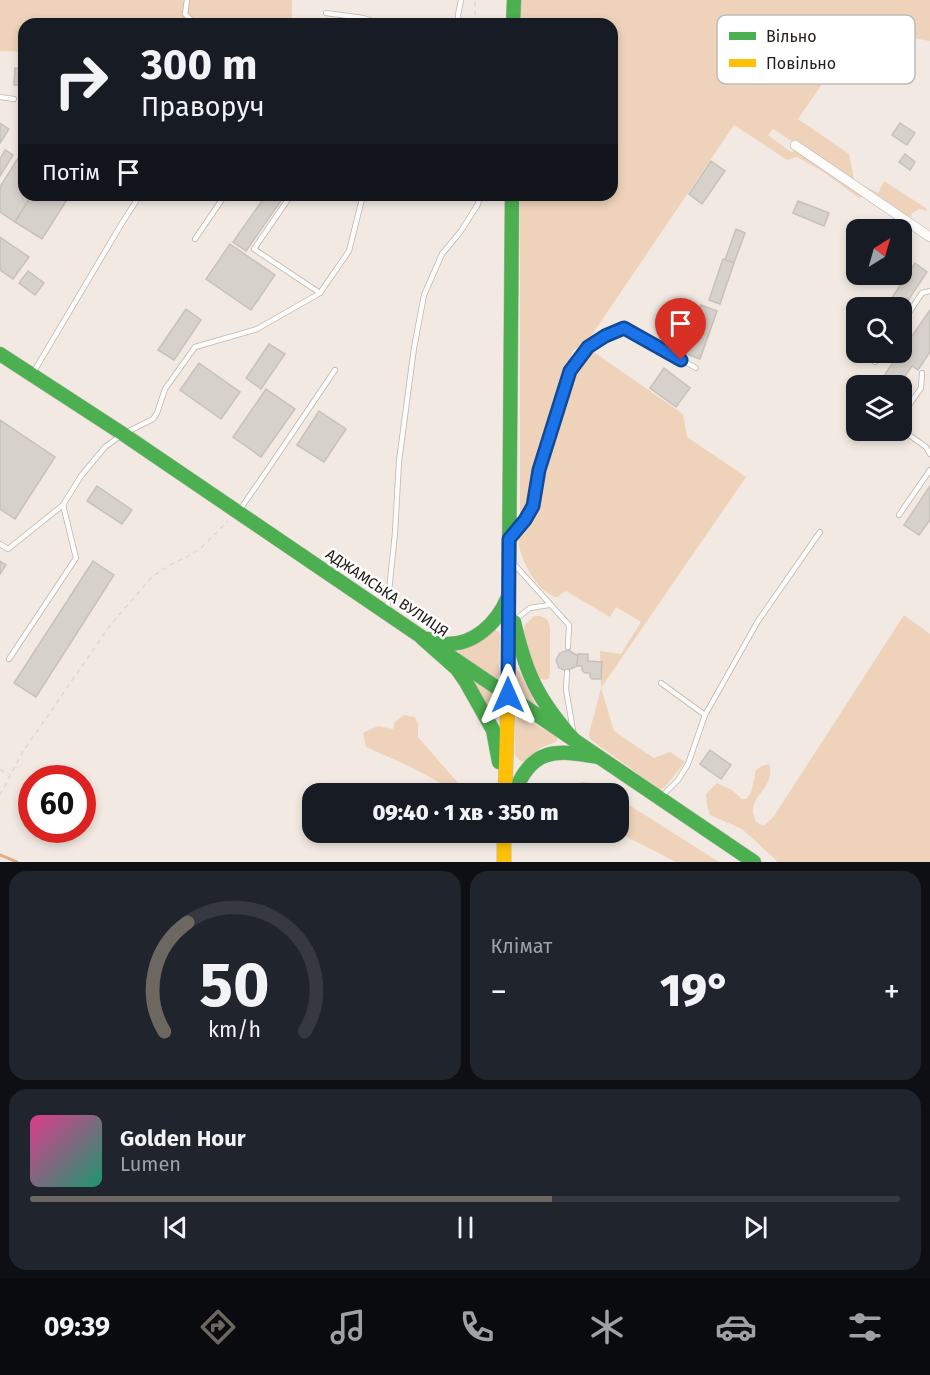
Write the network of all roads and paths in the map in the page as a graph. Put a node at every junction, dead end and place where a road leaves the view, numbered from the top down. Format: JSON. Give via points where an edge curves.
{"nodes":[{"id":1,"x":187,"y":0,"type":"edge"},
{"id":2,"x":461,"y":0,"type":"edge"},
{"id":3,"x":475,"y":0,"type":"edge"},
{"id":4,"x":514,"y":0,"type":"edge"},
{"id":5,"x":326,"y":14,"type":"dead end"},
{"id":6,"x":189,"y":18,"type":"edge"},
{"id":7,"x":363,"y":18,"type":"edge"},
{"id":8,"x":458,"y":18,"type":"edge"},
{"id":9,"x":475,"y":18,"type":"edge"},
{"id":10,"x":513,"y":18,"type":"edge"},
{"id":11,"x":0,"y":97,"type":"edge"},
{"id":12,"x":14,"y":99,"type":"dead end"},
{"id":13,"x":795,"y":145,"type":"dead end"},
{"id":14,"x":136,"y":201,"type":"edge"},
{"id":15,"x":221,"y":201,"type":"edge"},
{"id":16,"x":287,"y":201,"type":"edge"},
{"id":17,"x":362,"y":201,"type":"edge"},
{"id":18,"x":479,"y":201,"type":"edge"},
{"id":19,"x":512,"y":201,"type":"edge"},
{"id":20,"x":930,"y":237,"type":"edge"},
{"id":21,"x":195,"y":239,"type":"dead end"},
{"id":22,"x":930,"y":291,"type":"edge"},
{"id":23,"x":320,"y":293,"type":"junction"},
{"id":24,"x":912,"y":308,"type":"edge"},
{"id":25,"x":0,"y":354,"type":"edge"},
{"id":26,"x":696,"y":368,"type":"dead end"},
{"id":27,"x":335,"y":370,"type":"dead end"},
{"id":28,"x":922,"y":373,"type":"dead end"},
{"id":29,"x":32,"y":375,"type":"junction"},
{"id":30,"x":912,"y":401,"type":"edge"},
{"id":31,"x":123,"y":435,"type":"junction"},
{"id":32,"x":912,"y":436,"type":"edge"},
{"id":33,"x":930,"y":454,"type":"edge"},
{"id":34,"x":930,"y":470,"type":"edge"},
{"id":35,"x":63,"y":505,"type":"junction"},
{"id":36,"x":238,"y":512,"type":"junction"},
{"id":37,"x":899,"y":515,"type":"dead end"},
{"id":38,"x":820,"y":532,"type":"dead end"},
{"id":39,"x":509,"y":539,"type":"junction"},
{"id":40,"x":0,"y":544,"type":"edge"},
{"id":41,"x":509,"y":559,"type":"junction"},
{"id":42,"x":508,"y":593,"type":"junction"},
{"id":43,"x":549,"y":604,"type":"junction"},
{"id":44,"x":387,"y":613,"type":"junction"},
{"id":45,"x":514,"y":621,"type":"junction"},
{"id":46,"x":423,"y":638,"type":"junction"},
{"id":47,"x":568,"y":648,"type":"dead end"},
{"id":48,"x":9,"y":658,"type":"dead end"},
{"id":49,"x":567,"y":672,"type":"dead end"},
{"id":50,"x":661,"y":683,"type":"dead end"},
{"id":51,"x":508,"y":695,"type":"junction"},
{"id":52,"x":705,"y":715,"type":"junction"},
{"id":53,"x":574,"y":740,"type":"junction"},
{"id":54,"x":598,"y":757,"type":"junction"},
{"id":55,"x":0,"y":770,"type":"edge"},
{"id":56,"x":10,"y":774,"type":"junction"},
{"id":57,"x":499,"y":783,"type":"edge"},
{"id":58,"x":506,"y":783,"type":"edge"},
{"id":59,"x":518,"y":783,"type":"edge"},
{"id":60,"x":0,"y":795,"type":"edge"},
{"id":61,"x":659,"y":799,"type":"junction"},
{"id":62,"x":504,"y":843,"type":"edge"},
{"id":63,"x":504,"y":862,"type":"edge"},
{"id":64,"x":754,"y":862,"type":"edge"}],
"edges":[{"from":1,"to":6,"type":"lane","via":[[185,14]]},
{"from":2,"to":8,"type":"lane"},
{"from":3,"to":9,"type":"path"},
{"from":4,"to":10,"type":"main road"},
{"from":5,"to":7,"type":"lane"},
{"from":11,"to":12,"type":"lane"},
{"from":13,"to":20,"type":"street"},
{"from":14,"to":29,"type":"lane"},
{"from":15,"to":21,"type":"lane"},
{"from":16,"to":23,"type":"lane","via":[[254,249]]},
{"from":17,"to":23,"type":"lane","via":[[349,251]]},
{"from":18,"to":44,"type":"lane","via":[[442,254],[424,295],[399,461]]},
{"from":19,"to":39,"type":"main road"},
{"from":22,"to":24,"type":"lane","via":[[922,293]]},
{"from":23,"to":31,"type":"lane","via":[[257,329],[195,347],[165,390],[153,419]]},
{"from":25,"to":29,"type":"main road","name":"АДЖАМСЬКА ВУЛИЦЯ"},
{"from":26,"to":39,"type":"lane","via":[[624,328],[588,347],[570,371],[539,470],[533,506]]},
{"from":27,"to":36,"type":"lane"},
{"from":28,"to":30,"type":"lane","via":[[921,388]]},
{"from":29,"to":31,"type":"main road","name":"АДЖАМСЬКА ВУЛИЦЯ"},
{"from":31,"to":35,"type":"lane","via":[[105,447]]},
{"from":31,"to":36,"type":"main road","name":"АДЖАМСЬКА ВУЛИЦЯ"},
{"from":32,"to":33,"type":"lane"},
{"from":34,"to":37,"type":"lane"},
{"from":35,"to":40,"type":"lane","via":[[8,549]]},
{"from":35,"to":48,"type":"lane","via":[[76,558]]},
{"from":36,"to":44,"type":"main road","name":"АДЖАМСЬКА ВУЛИЦЯ"},
{"from":36,"to":56,"type":"path","via":[[202,547],[161,570],[140,590],[111,624]]},
{"from":38,"to":52,"type":"lane","via":[[758,621]]},
{"from":39,"to":41,"type":"main road"},
{"from":41,"to":42,"type":"main road"},
{"from":41,"to":43,"type":"lane"},
{"from":42,"to":45,"type":"main road"},
{"from":42,"to":46,"type":"main road","via":[[496,619],[472,638],[446,644]]},
{"from":42,"to":51,"type":"main road"},
{"from":43,"to":45,"type":"lane","via":[[530,608]]},
{"from":43,"to":47,"type":"lane","via":[[568,625]]},
{"from":44,"to":46,"type":"main road","name":"АДЖАМСЬКА ВУЛИЦЯ"},
{"from":45,"to":53,"type":"main road","via":[[531,681],[549,712]]},
{"from":46,"to":51,"type":"main road","name":"АДЖАМСЬКА ВУЛИЦЯ"},
{"from":46,"to":57,"type":"main road","via":[[457,669],[487,718],[497,746]]},
{"from":49,"to":53,"type":"lane"},
{"from":50,"to":52,"type":"lane"},
{"from":51,"to":53,"type":"main road","name":"АДЖАМСЬКА ВУЛИЦЯ"},
{"from":51,"to":58,"type":"main road"},
{"from":52,"to":61,"type":"lane","via":[[688,764]]},
{"from":53,"to":54,"type":"main road","name":"АДЖАМСЬКА ВУЛИЦЯ"},
{"from":54,"to":59,"type":"main road","via":[[550,753],[524,772]]},
{"from":54,"to":61,"type":"main road","name":"АДЖАМСЬКА ВУЛИЦЯ"},
{"from":55,"to":56,"type":"path"},
{"from":56,"to":60,"type":"path"},
{"from":61,"to":64,"type":"main road","name":"АДЖАМСЬКА ВУЛИЦЯ"},
{"from":62,"to":63,"type":"main road"}]}
